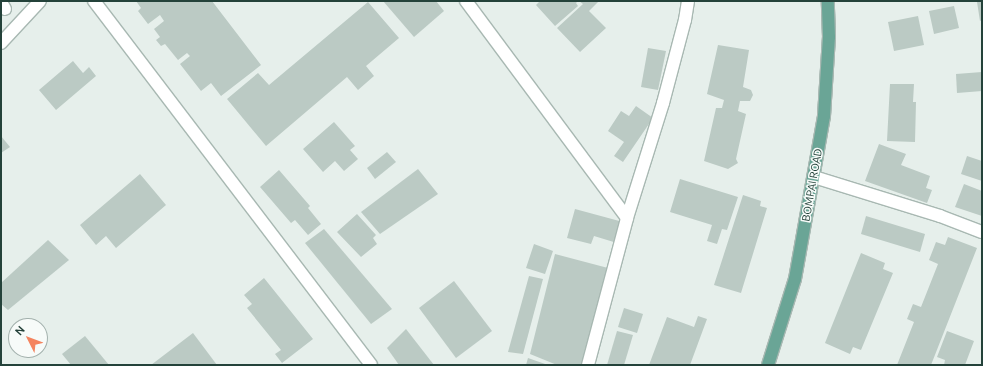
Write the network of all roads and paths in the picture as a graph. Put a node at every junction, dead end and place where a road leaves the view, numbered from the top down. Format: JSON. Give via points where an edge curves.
{"nodes":[{"id":1,"x":40,"y":1,"type":"edge"},
{"id":2,"x":94,"y":1,"type":"edge"},
{"id":3,"x":466,"y":1,"type":"edge"},
{"id":4,"x":688,"y":1,"type":"edge"},
{"id":5,"x":828,"y":1,"type":"edge"},
{"id":6,"x":1,"y":43,"type":"edge"},
{"id":7,"x":814,"y":177,"type":"junction"},
{"id":8,"x":627,"y":218,"type":"junction"},
{"id":9,"x":982,"y":232,"type":"edge"},
{"id":10,"x":371,"y":365,"type":"edge"},
{"id":11,"x":588,"y":365,"type":"edge"},
{"id":12,"x":768,"y":365,"type":"edge"}],
"edges":[{"from":1,"to":6,"type":"lane"},
{"from":2,"to":10,"type":"lane"},
{"from":3,"to":8,"type":"lane"},
{"from":4,"to":8,"type":"lane","via":[[663,103]]},
{"from":5,"to":7,"type":"main road","name":"BOMPAI ROAD","via":[[830,37],[824,116]]},
{"from":7,"to":9,"type":"lane","via":[[940,216]]},
{"from":7,"to":12,"type":"main road","name":"BOMPAI ROAD","via":[[795,279]]},
{"from":8,"to":11,"type":"lane"}]}
